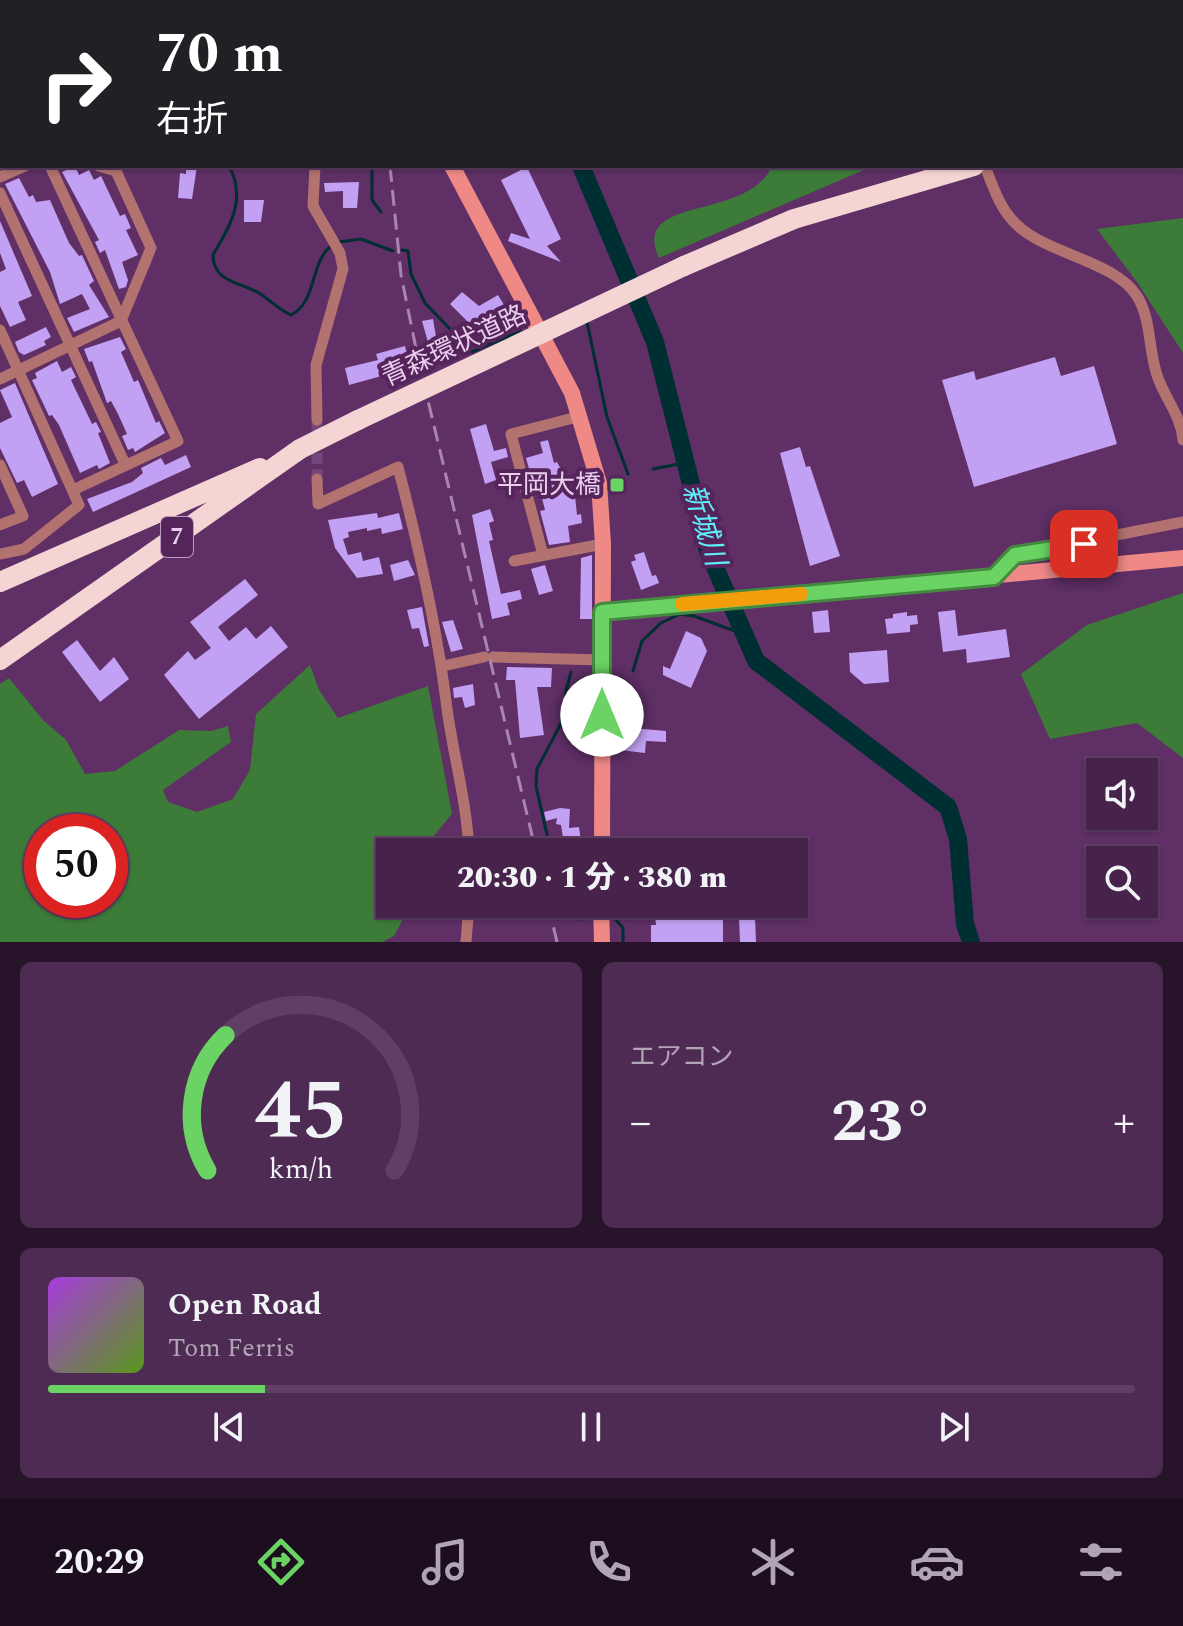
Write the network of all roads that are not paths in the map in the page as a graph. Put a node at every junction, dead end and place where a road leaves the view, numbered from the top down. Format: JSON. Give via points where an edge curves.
{"nodes":[{"id":1,"x":20,"y":168,"type":"edge"},
{"id":2,"x":51,"y":168,"type":"edge"},
{"id":3,"x":106,"y":168,"type":"edge"},
{"id":4,"x":315,"y":168,"type":"edge"},
{"id":5,"x":453,"y":168,"type":"edge"},
{"id":6,"x":967,"y":168,"type":"edge"},
{"id":7,"x":986,"y":168,"type":"edge"},
{"id":8,"x":0,"y":177,"type":"edge"},
{"id":9,"x":0,"y":193,"type":"edge"},
{"id":10,"x":121,"y":321,"type":"junction"},
{"id":11,"x":0,"y":330,"type":"edge"},
{"id":12,"x":71,"y":346,"type":"junction"},
{"id":13,"x":19,"y":371,"type":"junction"},
{"id":14,"x":0,"y":379,"type":"edge"},
{"id":15,"x":581,"y":416,"type":"junction"},
{"id":16,"x":317,"y":420,"type":"tunnel mouth"},
{"id":17,"x":1183,"y":440,"type":"edge"},
{"id":18,"x":300,"y":449,"type":"junction"},
{"id":19,"x":125,"y":464,"type":"junction"},
{"id":20,"x":0,"y":465,"type":"edge"},
{"id":21,"x":317,"y":479,"type":"tunnel mouth"},
{"id":22,"x":73,"y":490,"type":"junction"},
{"id":23,"x":1183,"y":522,"type":"edge"},
{"id":24,"x":0,"y":525,"type":"edge"},
{"id":25,"x":603,"y":544,"type":"junction"},
{"id":26,"x":0,"y":554,"type":"edge"},
{"id":27,"x":543,"y":555,"type":"junction"},
{"id":28,"x":1183,"y":558,"type":"edge"},
{"id":29,"x":514,"y":561,"type":"dead end"},
{"id":30,"x":994,"y":577,"type":"junction"},
{"id":31,"x":0,"y":582,"type":"edge"},
{"id":32,"x":602,"y":612,"type":"junction"},
{"id":33,"x":0,"y":660,"type":"edge"},
{"id":34,"x":603,"y":660,"type":"junction"},
{"id":35,"x":443,"y":666,"type":"junction"},
{"id":36,"x":469,"y":838,"type":"edge"},
{"id":37,"x":602,"y":838,"type":"edge"},
{"id":38,"x":468,"y":918,"type":"edge"},
{"id":39,"x":601,"y":918,"type":"edge"},
{"id":40,"x":466,"y":942,"type":"edge"},
{"id":41,"x":602,"y":942,"type":"edge"}],
"edges":[{"from":1,"to":8,"type":"street"},
{"from":2,"to":10,"type":"street"},
{"from":3,"to":10,"type":"street","via":[[116,171],[151,248]]},
{"from":4,"to":16,"type":"street","via":[[313,206],[340,253],[343,269],[316,365]]},
{"from":5,"to":15,"type":"main road"},
{"from":6,"to":18,"type":"highway","name":"青森環状道路","number":"7","bridge":true,"via":[[794,219]]},
{"from":7,"to":17,"type":"street","via":[[998,198],[1019,227],[1136,294],[1147,317],[1156,373],[1183,425]]},
{"from":9,"to":12,"type":"street"},
{"from":10,"to":12,"type":"street"},
{"from":10,"to":19,"type":"street","via":[[178,441]]},
{"from":11,"to":13,"type":"street"},
{"from":12,"to":13,"type":"street"},
{"from":12,"to":19,"type":"street"},
{"from":13,"to":14,"type":"street"},
{"from":13,"to":22,"type":"street"},
{"from":15,"to":25,"type":"main road","via":[[599,483]]},
{"from":15,"to":27,"type":"street","via":[[511,434]]},
{"from":18,"to":31,"type":"highway"},
{"from":18,"to":33,"type":"highway","name":"青森環状道路","number":"7"},
{"from":19,"to":22,"type":"street"},
{"from":20,"to":24,"type":"street","via":[[23,516]]},
{"from":21,"to":35,"type":"street","via":[[318,504],[398,467]]},
{"from":22,"to":26,"type":"street","via":[[79,505],[24,549]]},
{"from":23,"to":30,"type":"street","via":[[1015,555]]},
{"from":25,"to":27,"type":"street"},
{"from":25,"to":32,"type":"main road"},
{"from":27,"to":29,"type":"street"},
{"from":28,"to":30,"type":"main road"},
{"from":30,"to":32,"type":"main road"},
{"from":32,"to":34,"type":"main road"},
{"from":34,"to":35,"type":"street","via":[[488,657]]},
{"from":34,"to":37,"type":"main road"},
{"from":35,"to":36,"type":"street"},
{"from":38,"to":40,"type":"street"},
{"from":39,"to":41,"type":"main road"}]}
